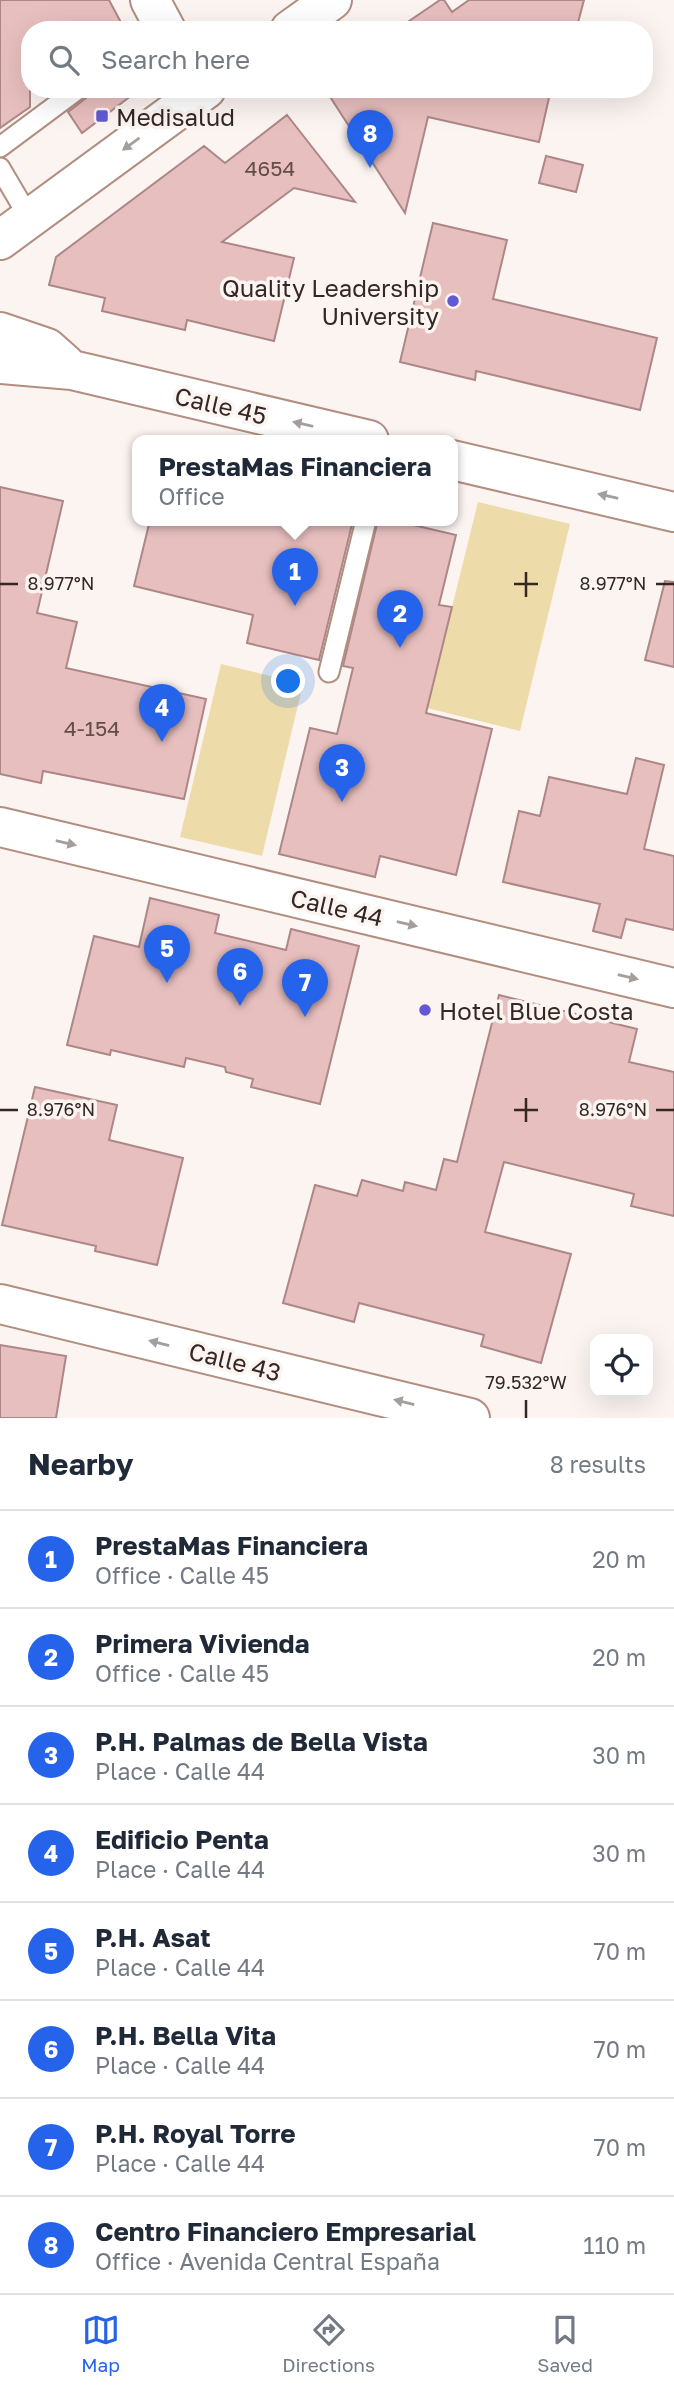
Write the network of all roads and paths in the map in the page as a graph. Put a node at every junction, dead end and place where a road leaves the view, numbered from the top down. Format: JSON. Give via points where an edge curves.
{"nodes":[{"id":1,"x":332,"y":0,"type":"edge"},
{"id":2,"x":303,"y":21,"type":"edge"},
{"id":3,"x":66,"y":98,"type":"edge"},
{"id":4,"x":192,"y":98,"type":"edge"},
{"id":5,"x":0,"y":147,"type":"edge"},
{"id":6,"x":0,"y":168,"type":"edge"},
{"id":7,"x":15,"y":229,"type":"edge"},
{"id":8,"x":0,"y":332,"type":"edge"},
{"id":9,"x":0,"y":364,"type":"edge"},
{"id":10,"x":72,"y":370,"type":"junction"},
{"id":11,"x":348,"y":435,"type":"edge"},
{"id":12,"x":458,"y":461,"type":"edge"},
{"id":13,"x":674,"y":512,"type":"edge"},
{"id":14,"x":365,"y":526,"type":"edge"},
{"id":15,"x":329,"y":672,"type":"dead end"},
{"id":16,"x":0,"y":827,"type":"edge"},
{"id":17,"x":674,"y":988,"type":"edge"},
{"id":18,"x":0,"y":1304,"type":"edge"},
{"id":19,"x":470,"y":1418,"type":"edge"}],
"edges":[{"from":1,"to":2,"type":"street"},
{"from":3,"to":5,"type":"lane"},
{"from":4,"to":7,"type":"street","one_way":true},
{"from":6,"to":7,"type":"lane"},
{"from":8,"to":10,"type":"street","via":[[47,348]]},
{"from":9,"to":10,"type":"street","name":"Calle 45"},
{"from":11,"to":10,"type":"street","name":"Calle 45","one_way":true},
{"from":13,"to":12,"type":"street","one_way":true},
{"from":14,"to":15,"type":"lane"},
{"from":16,"to":17,"type":"street","name":"Calle 44","one_way":true},
{"from":19,"to":18,"type":"street","name":"Calle 43","one_way":true}]}
